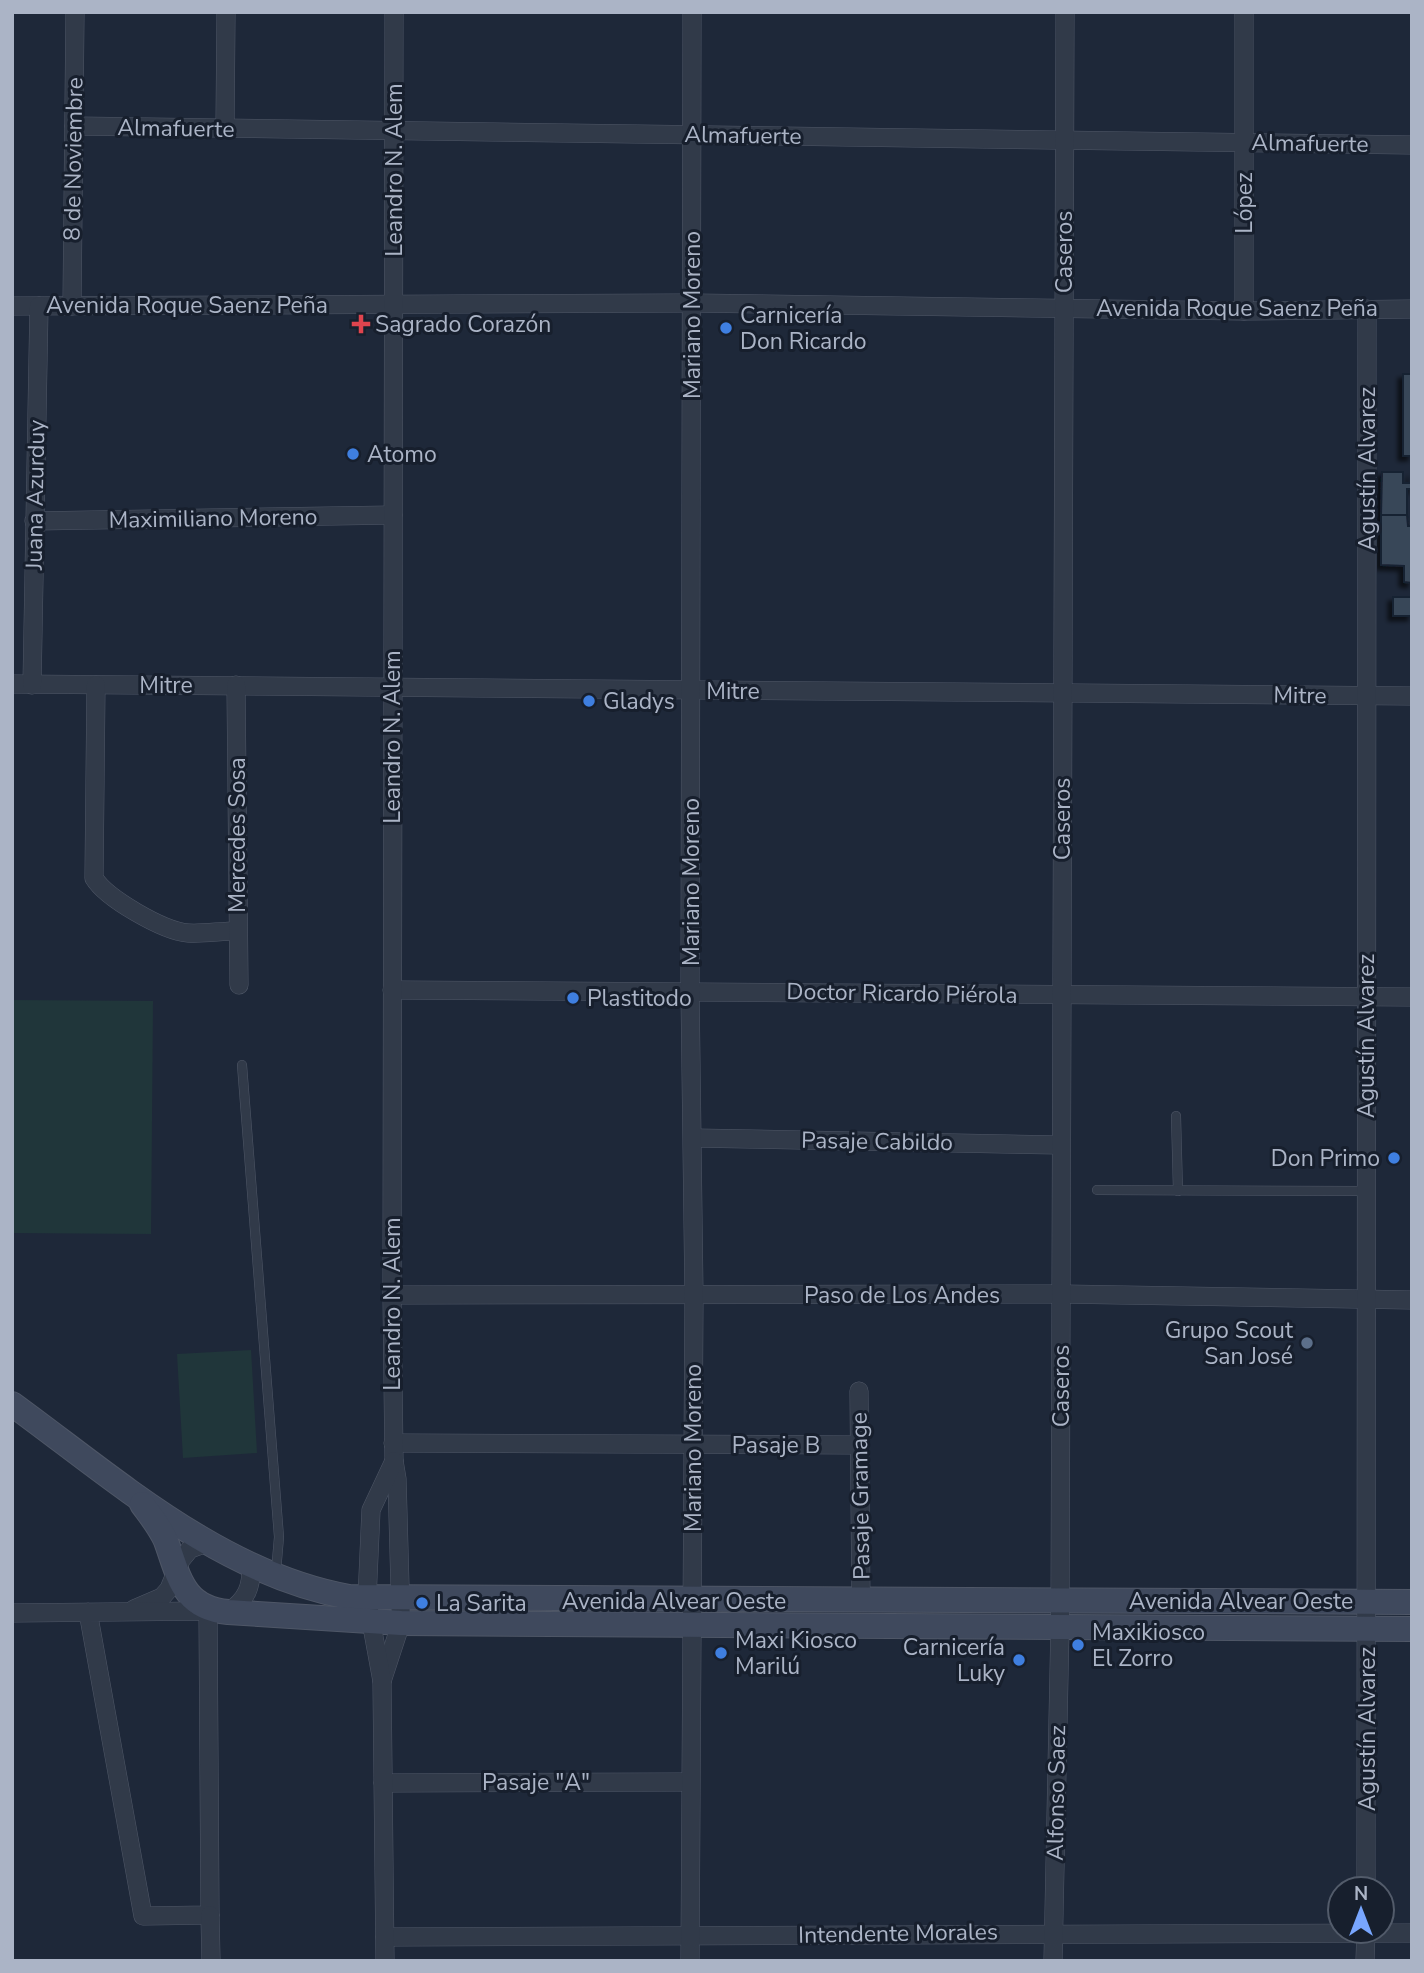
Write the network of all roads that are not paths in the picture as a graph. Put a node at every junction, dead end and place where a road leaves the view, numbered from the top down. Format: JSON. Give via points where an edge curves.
{"nodes":[{"id":1,"x":75,"y":12,"type":"edge"},
{"id":2,"x":226,"y":12,"type":"edge"},
{"id":3,"x":394,"y":12,"type":"edge"},
{"id":4,"x":692,"y":12,"type":"edge"},
{"id":5,"x":1065,"y":12,"type":"edge"},
{"id":6,"x":1244,"y":12,"type":"edge"},
{"id":7,"x":74,"y":126,"type":"junction"},
{"id":8,"x":225,"y":128,"type":"junction"},
{"id":9,"x":394,"y":130,"type":"junction"},
{"id":10,"x":692,"y":134,"type":"junction"},
{"id":11,"x":1064,"y":139,"type":"junction"},
{"id":12,"x":1244,"y":142,"type":"junction"},
{"id":13,"x":1412,"y":145,"type":"edge"},
{"id":14,"x":692,"y":303,"type":"junction"},
{"id":15,"x":393,"y":304,"type":"junction"},
{"id":16,"x":12,"y":306,"type":"edge"},
{"id":17,"x":39,"y":306,"type":"junction"},
{"id":18,"x":72,"y":306,"type":"junction"},
{"id":19,"x":1064,"y":307,"type":"junction"},
{"id":20,"x":1367,"y":309,"type":"junction"},
{"id":21,"x":1412,"y":309,"type":"edge"},
{"id":22,"x":1244,"y":311,"type":"junction"},
{"id":23,"x":393,"y":515,"type":"junction"},
{"id":24,"x":34,"y":521,"type":"junction"},
{"id":25,"x":12,"y":684,"type":"edge"},
{"id":26,"x":32,"y":685,"type":"junction"},
{"id":27,"x":96,"y":685,"type":"junction"},
{"id":28,"x":236,"y":685,"type":"junction"},
{"id":29,"x":392,"y":687,"type":"junction"},
{"id":30,"x":692,"y":691,"type":"junction"},
{"id":31,"x":1061,"y":691,"type":"junction"},
{"id":32,"x":1367,"y":696,"type":"junction"},
{"id":33,"x":1412,"y":696,"type":"edge"},
{"id":34,"x":237,"y":930,"type":"junction"},
{"id":35,"x":239,"y":985,"type":"dead end"},
{"id":36,"x":392,"y":990,"type":"junction"},
{"id":37,"x":690,"y":990,"type":"junction"},
{"id":38,"x":1062,"y":996,"type":"junction"},
{"id":39,"x":1366,"y":996,"type":"junction"},
{"id":40,"x":1412,"y":997,"type":"edge"},
{"id":41,"x":242,"y":1065,"type":"dead end"},
{"id":42,"x":1176,"y":1116,"type":"dead end"},
{"id":43,"x":693,"y":1138,"type":"junction"},
{"id":44,"x":1060,"y":1145,"type":"junction"},
{"id":45,"x":1097,"y":1190,"type":"dead end"},
{"id":46,"x":1178,"y":1191,"type":"junction"},
{"id":47,"x":1365,"y":1191,"type":"junction"},
{"id":48,"x":1062,"y":1294,"type":"junction"},
{"id":49,"x":392,"y":1295,"type":"junction"},
{"id":50,"x":694,"y":1296,"type":"junction"},
{"id":51,"x":1364,"y":1300,"type":"junction"},
{"id":52,"x":1412,"y":1300,"type":"edge"},
{"id":53,"x":859,"y":1391,"type":"dead end"},
{"id":54,"x":12,"y":1404,"type":"edge"},
{"id":55,"x":692,"y":1444,"type":"junction"},
{"id":56,"x":859,"y":1446,"type":"junction"},
{"id":57,"x":393,"y":1452,"type":"junction"},
{"id":58,"x":133,"y":1492,"type":"junction"},
{"id":59,"x":209,"y":1542,"type":"junction"},
{"id":60,"x":251,"y":1564,"type":"junction"},
{"id":61,"x":176,"y":1575,"type":"junction"},
{"id":62,"x":275,"y":1577,"type":"junction"},
{"id":63,"x":861,"y":1601,"type":"junction"},
{"id":64,"x":1060,"y":1601,"type":"junction"},
{"id":65,"x":1367,"y":1601,"type":"junction"},
{"id":66,"x":1412,"y":1602,"type":"edge"},
{"id":67,"x":218,"y":1611,"type":"junction"},
{"id":68,"x":370,"y":1611,"type":"junction"},
{"id":69,"x":88,"y":1612,"type":"junction"},
{"id":70,"x":124,"y":1612,"type":"junction"},
{"id":71,"x":401,"y":1612,"type":"junction"},
{"id":72,"x":12,"y":1613,"type":"edge"},
{"id":73,"x":692,"y":1613,"type":"junction"},
{"id":74,"x":1060,"y":1626,"type":"junction"},
{"id":75,"x":1367,"y":1629,"type":"junction"},
{"id":76,"x":1412,"y":1629,"type":"edge"},
{"id":77,"x":382,"y":1681,"type":"junction"},
{"id":78,"x":689,"y":1782,"type":"junction"},
{"id":79,"x":383,"y":1783,"type":"junction"},
{"id":80,"x":1366,"y":1875,"type":"edge"},
{"id":81,"x":210,"y":1915,"type":"junction"},
{"id":82,"x":1053,"y":1932,"type":"junction"},
{"id":83,"x":1326,"y":1932,"type":"edge"},
{"id":84,"x":690,"y":1935,"type":"junction"},
{"id":85,"x":385,"y":1937,"type":"junction"},
{"id":86,"x":211,"y":1961,"type":"edge"},
{"id":87,"x":385,"y":1961,"type":"edge"},
{"id":88,"x":690,"y":1961,"type":"edge"},
{"id":89,"x":1053,"y":1961,"type":"edge"}],
"edges":[{"from":1,"to":7,"type":"street","name":"8 de Noviembre"},
{"from":2,"to":8,"type":"street"},
{"from":3,"to":9,"type":"street","name":"Leandro N. Alem"},
{"from":4,"to":10,"type":"street","name":"Mariano Moreno"},
{"from":5,"to":11,"type":"street","name":"Caseros"},
{"from":6,"to":12,"type":"street","name":"López"},
{"from":7,"to":8,"type":"street","name":"Almafuerte"},
{"from":7,"to":18,"type":"street","name":"8 de Noviembre"},
{"from":8,"to":9,"type":"street","name":"Almafuerte"},
{"from":9,"to":10,"type":"street","name":"Almafuerte"},
{"from":9,"to":15,"type":"street","name":"Leandro N. Alem"},
{"from":10,"to":11,"type":"street","name":"Almafuerte"},
{"from":10,"to":14,"type":"street","name":"Mariano Moreno"},
{"from":11,"to":12,"type":"street","name":"Almafuerte"},
{"from":11,"to":19,"type":"street","name":"Caseros"},
{"from":12,"to":13,"type":"street","name":"Almafuerte"},
{"from":12,"to":22,"type":"street","name":"López"},
{"from":14,"to":15,"type":"street","name":"Avenida Roque Saenz Peña"},
{"from":14,"to":19,"type":"street","name":"Avenida Roque Saenz Peña"},
{"from":14,"to":30,"type":"street","name":"Mariano Moreno"},
{"from":15,"to":18,"type":"street","name":"Avenida Roque Saenz Peña"},
{"from":15,"to":23,"type":"street","name":"Leandro N. Alem"},
{"from":16,"to":17,"type":"street","name":"Avenida Roque Saenz Peña"},
{"from":17,"to":18,"type":"street","name":"Avenida Roque Saenz Peña"},
{"from":17,"to":24,"type":"street","name":"Juana Azurduy"},
{"from":19,"to":22,"type":"street","name":"Avenida Roque Saenz Peña"},
{"from":19,"to":31,"type":"street","name":"Caseros"},
{"from":20,"to":21,"type":"street","name":"Avenida Roque Saenz Peña"},
{"from":20,"to":22,"type":"street","name":"Avenida Roque Saenz Peña"},
{"from":20,"to":32,"type":"street","name":"Agustín Alvarez"},
{"from":23,"to":24,"type":"street","name":"Maximiliano Moreno"},
{"from":23,"to":29,"type":"street","name":"Leandro N. Alem"},
{"from":24,"to":26,"type":"street","name":"Juana Azurduy"},
{"from":25,"to":26,"type":"street","name":"Mitre"},
{"from":26,"to":27,"type":"street","name":"Mitre"},
{"from":27,"to":28,"type":"street","name":"Mitre"},
{"from":27,"to":34,"type":"street","via":[[93,878],[100,889],[165,928],[186,933]]},
{"from":28,"to":29,"type":"street","name":"Mitre"},
{"from":28,"to":34,"type":"street","name":"Mercedes Sosa"},
{"from":29,"to":30,"type":"street","name":"Mitre"},
{"from":29,"to":36,"type":"street","name":"Leandro N. Alem"},
{"from":30,"to":31,"type":"street","name":"Mitre"},
{"from":30,"to":37,"type":"street","name":"Mariano Moreno"},
{"from":31,"to":32,"type":"street","name":"Mitre"},
{"from":31,"to":38,"type":"street","name":"Caseros"},
{"from":32,"to":33,"type":"street","name":"Mitre"},
{"from":32,"to":39,"type":"street","name":"Agustín Alvarez"},
{"from":34,"to":35,"type":"street","name":"Mercedes Sosa"},
{"from":36,"to":37,"type":"street","name":"Doctor Ricardo Piérola"},
{"from":36,"to":49,"type":"street","name":"Leandro N. Alem"},
{"from":37,"to":38,"type":"street","name":"Doctor Ricardo Piérola"},
{"from":37,"to":43,"type":"street","name":"Mariano Moreno"},
{"from":38,"to":39,"type":"street","name":"Doctor Ricardo Piérola"},
{"from":38,"to":44,"type":"street","name":"Caseros"},
{"from":39,"to":40,"type":"street","name":"Doctor Ricardo Piérola"},
{"from":39,"to":47,"type":"street","name":"Agustín Alvarez"},
{"from":41,"to":62,"type":"lane","via":[[279,1537]]},
{"from":42,"to":46,"type":"lane"},
{"from":43,"to":44,"type":"street","name":"Pasaje Cabildo"},
{"from":43,"to":50,"type":"street","name":"Mariano Moreno"},
{"from":44,"to":48,"type":"street","name":"Caseros"},
{"from":45,"to":46,"type":"lane"},
{"from":46,"to":47,"type":"lane"},
{"from":47,"to":51,"type":"street","name":"Agustín Alvarez"},
{"from":48,"to":50,"type":"street","name":"Paso de Los Andes"},
{"from":48,"to":51,"type":"street","name":"Paso de Los Andes"},
{"from":48,"to":64,"type":"street","name":"Caseros"},
{"from":49,"to":50,"type":"street","name":"Paso de Los Andes"},
{"from":49,"to":57,"type":"street","name":"Leandro N. Alem"},
{"from":50,"to":55,"type":"street","name":"Mariano Moreno"},
{"from":51,"to":52,"type":"street","name":"Paso de Los Andes"},
{"from":51,"to":65,"type":"street","name":"Agustín Alvarez"},
{"from":53,"to":56,"type":"street","name":"Pasaje Gramage"},
{"from":54,"to":58,"type":"main road","name":"Avenida Alvear Oeste"},
{"from":55,"to":56,"type":"street","name":"Pasaje B"},
{"from":55,"to":57,"type":"street","name":"Pasaje B"},
{"from":55,"to":73,"type":"street","name":"Mariano Moreno"},
{"from":56,"to":63,"type":"street","name":"Pasaje Gramage"},
{"from":57,"to":68,"type":"street","name":"Leandro N. Alem","via":[[371,1510]]},
{"from":57,"to":71,"type":"street","name":"Leandro N. Alem"},
{"from":58,"to":59,"type":"main road","name":"Avenida Alvear Oeste"},
{"from":58,"to":61,"type":"main road","via":[[158,1527]]},
{"from":59,"to":60,"type":"main road","name":"Avenida Alvear Oeste"},
{"from":59,"to":61,"type":"street","via":[[190,1549]]},
{"from":60,"to":62,"type":"main road","name":"Avenida Alvear Oeste"},
{"from":60,"to":67,"type":"street","via":[[252,1580],[241,1603]]},
{"from":61,"to":67,"type":"main road","via":[[188,1593]]},
{"from":61,"to":70,"type":"street","via":[[162,1597]]},
{"from":62,"to":68,"type":"main road","name":"Avenida Alvear Oeste"},
{"from":63,"to":64,"type":"main road","name":"Avenida Alvear Oeste"},
{"from":63,"to":73,"type":"main road","name":"Avenida Alvear Oeste"},
{"from":64,"to":65,"type":"main road","name":"Avenida Alvear Oeste"},
{"from":64,"to":74,"type":"street","name":"Caseros"},
{"from":65,"to":66,"type":"main road","name":"Avenida Alvear Oeste"},
{"from":65,"to":75,"type":"street","name":"Agustín Alvarez"},
{"from":67,"to":68,"type":"main road","name":"Avenida Alvear Oeste"},
{"from":67,"to":70,"type":"street"},
{"from":67,"to":81,"type":"street"},
{"from":68,"to":71,"type":"main road","name":"Avenida Alvear Oeste"},
{"from":68,"to":77,"type":"street","name":"Leandro N. Alem"},
{"from":69,"to":70,"type":"street"},
{"from":69,"to":72,"type":"street"},
{"from":69,"to":81,"type":"street","via":[[143,1916]]},
{"from":71,"to":73,"type":"main road","name":"Avenida Alvear Oeste"},
{"from":71,"to":77,"type":"street","name":"Leandro N. Alem"},
{"from":73,"to":74,"type":"main road","name":"Avenida Alvear Oeste"},
{"from":73,"to":78,"type":"street","name":"Mariano Moreno"},
{"from":74,"to":75,"type":"main road","name":"Avenida Alvear Oeste"},
{"from":74,"to":82,"type":"street","name":"Alfonso Saez"},
{"from":75,"to":76,"type":"main road","name":"Avenida Alvear Oeste"},
{"from":75,"to":80,"type":"street","name":"Agustín Alvarez"},
{"from":77,"to":79,"type":"street","name":"Leandro N. Alem"},
{"from":78,"to":79,"type":"street","name":"Pasaje \"A\""},
{"from":78,"to":84,"type":"street","name":"Mariano Moreno"},
{"from":79,"to":85,"type":"street","name":"Leandro N. Alem"},
{"from":81,"to":86,"type":"street"},
{"from":82,"to":83,"type":"street","name":"Intendente Morales"},
{"from":82,"to":84,"type":"street","name":"Intendente Morales"},
{"from":82,"to":89,"type":"street","name":"Alfonso Saez"},
{"from":84,"to":85,"type":"street","name":"Intendente Morales"},
{"from":84,"to":88,"type":"street","name":"Mariano Moreno"},
{"from":85,"to":87,"type":"street","name":"Leandro N. Alem"}]}
